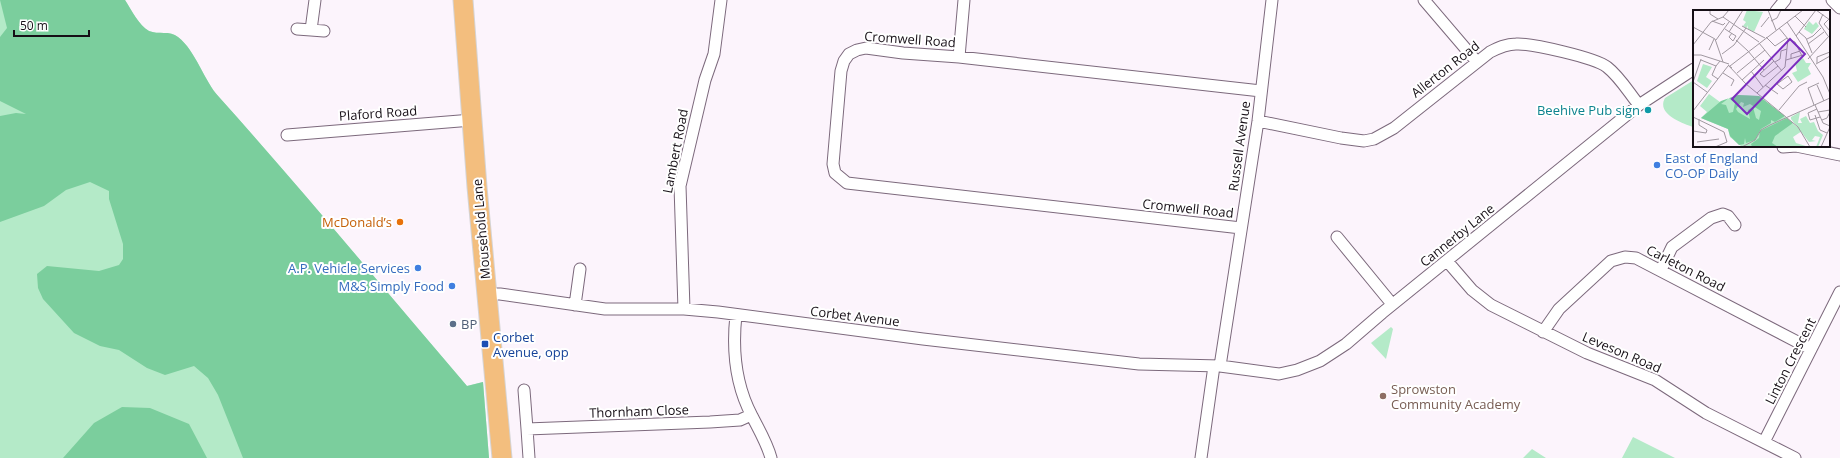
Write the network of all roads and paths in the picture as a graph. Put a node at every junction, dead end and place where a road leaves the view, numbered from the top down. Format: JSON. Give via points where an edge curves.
{"nodes":[{"id":1,"x":315,"y":0,"type":"edge"},
{"id":2,"x":463,"y":0,"type":"edge"},
{"id":3,"x":721,"y":0,"type":"edge"},
{"id":4,"x":964,"y":0,"type":"edge"},
{"id":5,"x":1272,"y":0,"type":"edge"},
{"id":6,"x":1424,"y":0,"type":"edge"},
{"id":7,"x":1785,"y":0,"type":"edge"},
{"id":8,"x":1832,"y":0,"type":"edge"},
{"id":9,"x":1840,"y":8,"type":"edge"},
{"id":10,"x":1777,"y":10,"type":"edge"},
{"id":11,"x":297,"y":29,"type":"dead end"},
{"id":12,"x":311,"y":30,"type":"junction"},
{"id":13,"x":324,"y":31,"type":"dead end"},
{"id":14,"x":959,"y":57,"type":"junction"},
{"id":15,"x":1477,"y":62,"type":"junction"},
{"id":16,"x":1693,"y":70,"type":"edge"},
{"id":17,"x":1262,"y":91,"type":"junction"},
{"id":18,"x":1639,"y":105,"type":"junction"},
{"id":19,"x":472,"y":120,"type":"junction"},
{"id":20,"x":1258,"y":121,"type":"junction"},
{"id":21,"x":287,"y":135,"type":"dead end"},
{"id":22,"x":1801,"y":147,"type":"edge"},
{"id":23,"x":1840,"y":155,"type":"edge"},
{"id":24,"x":1735,"y":225,"type":"dead end"},
{"id":25,"x":1241,"y":228,"type":"junction"},
{"id":26,"x":1337,"y":236,"type":"dead end"},
{"id":27,"x":1447,"y":261,"type":"junction"},
{"id":28,"x":580,"y":269,"type":"dead end"},
{"id":29,"x":1661,"y":270,"type":"junction"},
{"id":30,"x":1840,"y":292,"type":"edge"},
{"id":31,"x":487,"y":294,"type":"junction"},
{"id":32,"x":1392,"y":304,"type":"junction"},
{"id":33,"x":575,"y":305,"type":"junction"},
{"id":34,"x":684,"y":309,"type":"junction"},
{"id":35,"x":736,"y":315,"type":"junction"},
{"id":36,"x":1544,"y":332,"type":"junction"},
{"id":37,"x":1812,"y":349,"type":"junction"},
{"id":38,"x":1217,"y":366,"type":"junction"},
{"id":39,"x":524,"y":390,"type":"dead end"},
{"id":40,"x":751,"y":415,"type":"junction"},
{"id":41,"x":527,"y":429,"type":"junction"},
{"id":42,"x":1764,"y":442,"type":"junction"},
{"id":43,"x":502,"y":458,"type":"edge"},
{"id":44,"x":529,"y":458,"type":"edge"},
{"id":45,"x":771,"y":458,"type":"edge"},
{"id":46,"x":1201,"y":458,"type":"edge"},
{"id":47,"x":1795,"y":458,"type":"edge"}],
"edges":[{"from":1,"to":12,"type":"street"},
{"from":2,"to":19,"type":"highway","name":"Mousehold Lane"},
{"from":3,"to":34,"type":"street","name":"Lambert Road","via":[[714,54],[705,80],[680,186]]},
{"from":4,"to":14,"type":"street"},
{"from":5,"to":17,"type":"street","name":"Russell Avenue"},
{"from":6,"to":15,"type":"street"},
{"from":7,"to":10,"type":"street"},
{"from":8,"to":9,"type":"street"},
{"from":11,"to":12,"type":"street"},
{"from":12,"to":13,"type":"street"},
{"from":14,"to":17,"type":"street","name":"Cromwell Road"},
{"from":14,"to":25,"type":"street","name":"Cromwell Road","via":[[866,48],[849,54],[841,71],[833,164],[840,179],[855,184]]},
{"from":15,"to":18,"type":"street","name":"Allerton Road","via":[[1503,46],[1517,44],[1595,60],[1613,72]]},
{"from":15,"to":20,"type":"street","name":"Allerton Road","via":[[1394,128],[1374,140],[1341,138]]},
{"from":16,"to":18,"type":"street","name":"Cannerby Lane"},
{"from":17,"to":20,"type":"street","name":"Russell Avenue"},
{"from":18,"to":27,"type":"street","name":"Cannerby Lane"},
{"from":19,"to":21,"type":"street","name":"Plaford Road"},
{"from":19,"to":31,"type":"highway","name":"Mousehold Lane"},
{"from":20,"to":25,"type":"street","name":"Russell Avenue"},
{"from":22,"to":23,"type":"street"},
{"from":24,"to":29,"type":"street","via":[[1724,211],[1711,218],[1672,247]]},
{"from":25,"to":38,"type":"street","name":"Russell Avenue"},
{"from":26,"to":32,"type":"street"},
{"from":27,"to":32,"type":"street","name":"Cannerby Lane"},
{"from":27,"to":36,"type":"street","name":"Leveson Road","via":[[1483,300]]},
{"from":28,"to":33,"type":"street"},
{"from":29,"to":36,"type":"street","name":"Carleton Road","via":[[1636,258],[1625,257],[1611,261],[1559,309]]},
{"from":29,"to":37,"type":"street","name":"Carleton Road"},
{"from":30,"to":37,"type":"street","name":"Linton Crescent"},
{"from":31,"to":33,"type":"street","name":"Corbet Avenue"},
{"from":31,"to":43,"type":"highway","name":"Mousehold Lane"},
{"from":32,"to":38,"type":"street","name":"Cannerby Lane","via":[[1346,344],[1320,361],[1303,368],[1279,374]]},
{"from":33,"to":34,"type":"street","name":"Corbet Avenue","via":[[605,309]]},
{"from":34,"to":35,"type":"street","name":"Corbet Avenue"},
{"from":35,"to":38,"type":"street","name":"Corbet Avenue","via":[[1131,363]]},
{"from":35,"to":40,"type":"street","via":[[733,350],[736,372]]},
{"from":36,"to":42,"type":"street","name":"Leveson Road","via":[[1603,360],[1655,380],[1706,413]]},
{"from":37,"to":42,"type":"street","name":"Linton Crescent"},
{"from":38,"to":46,"type":"street","name":"Russell Avenue"},
{"from":39,"to":41,"type":"street"},
{"from":40,"to":41,"type":"street","name":"Thornham Close","via":[[740,420],[710,422]]},
{"from":40,"to":45,"type":"street"},
{"from":41,"to":44,"type":"street"},
{"from":42,"to":47,"type":"street","name":"Leveson Road"}]}
